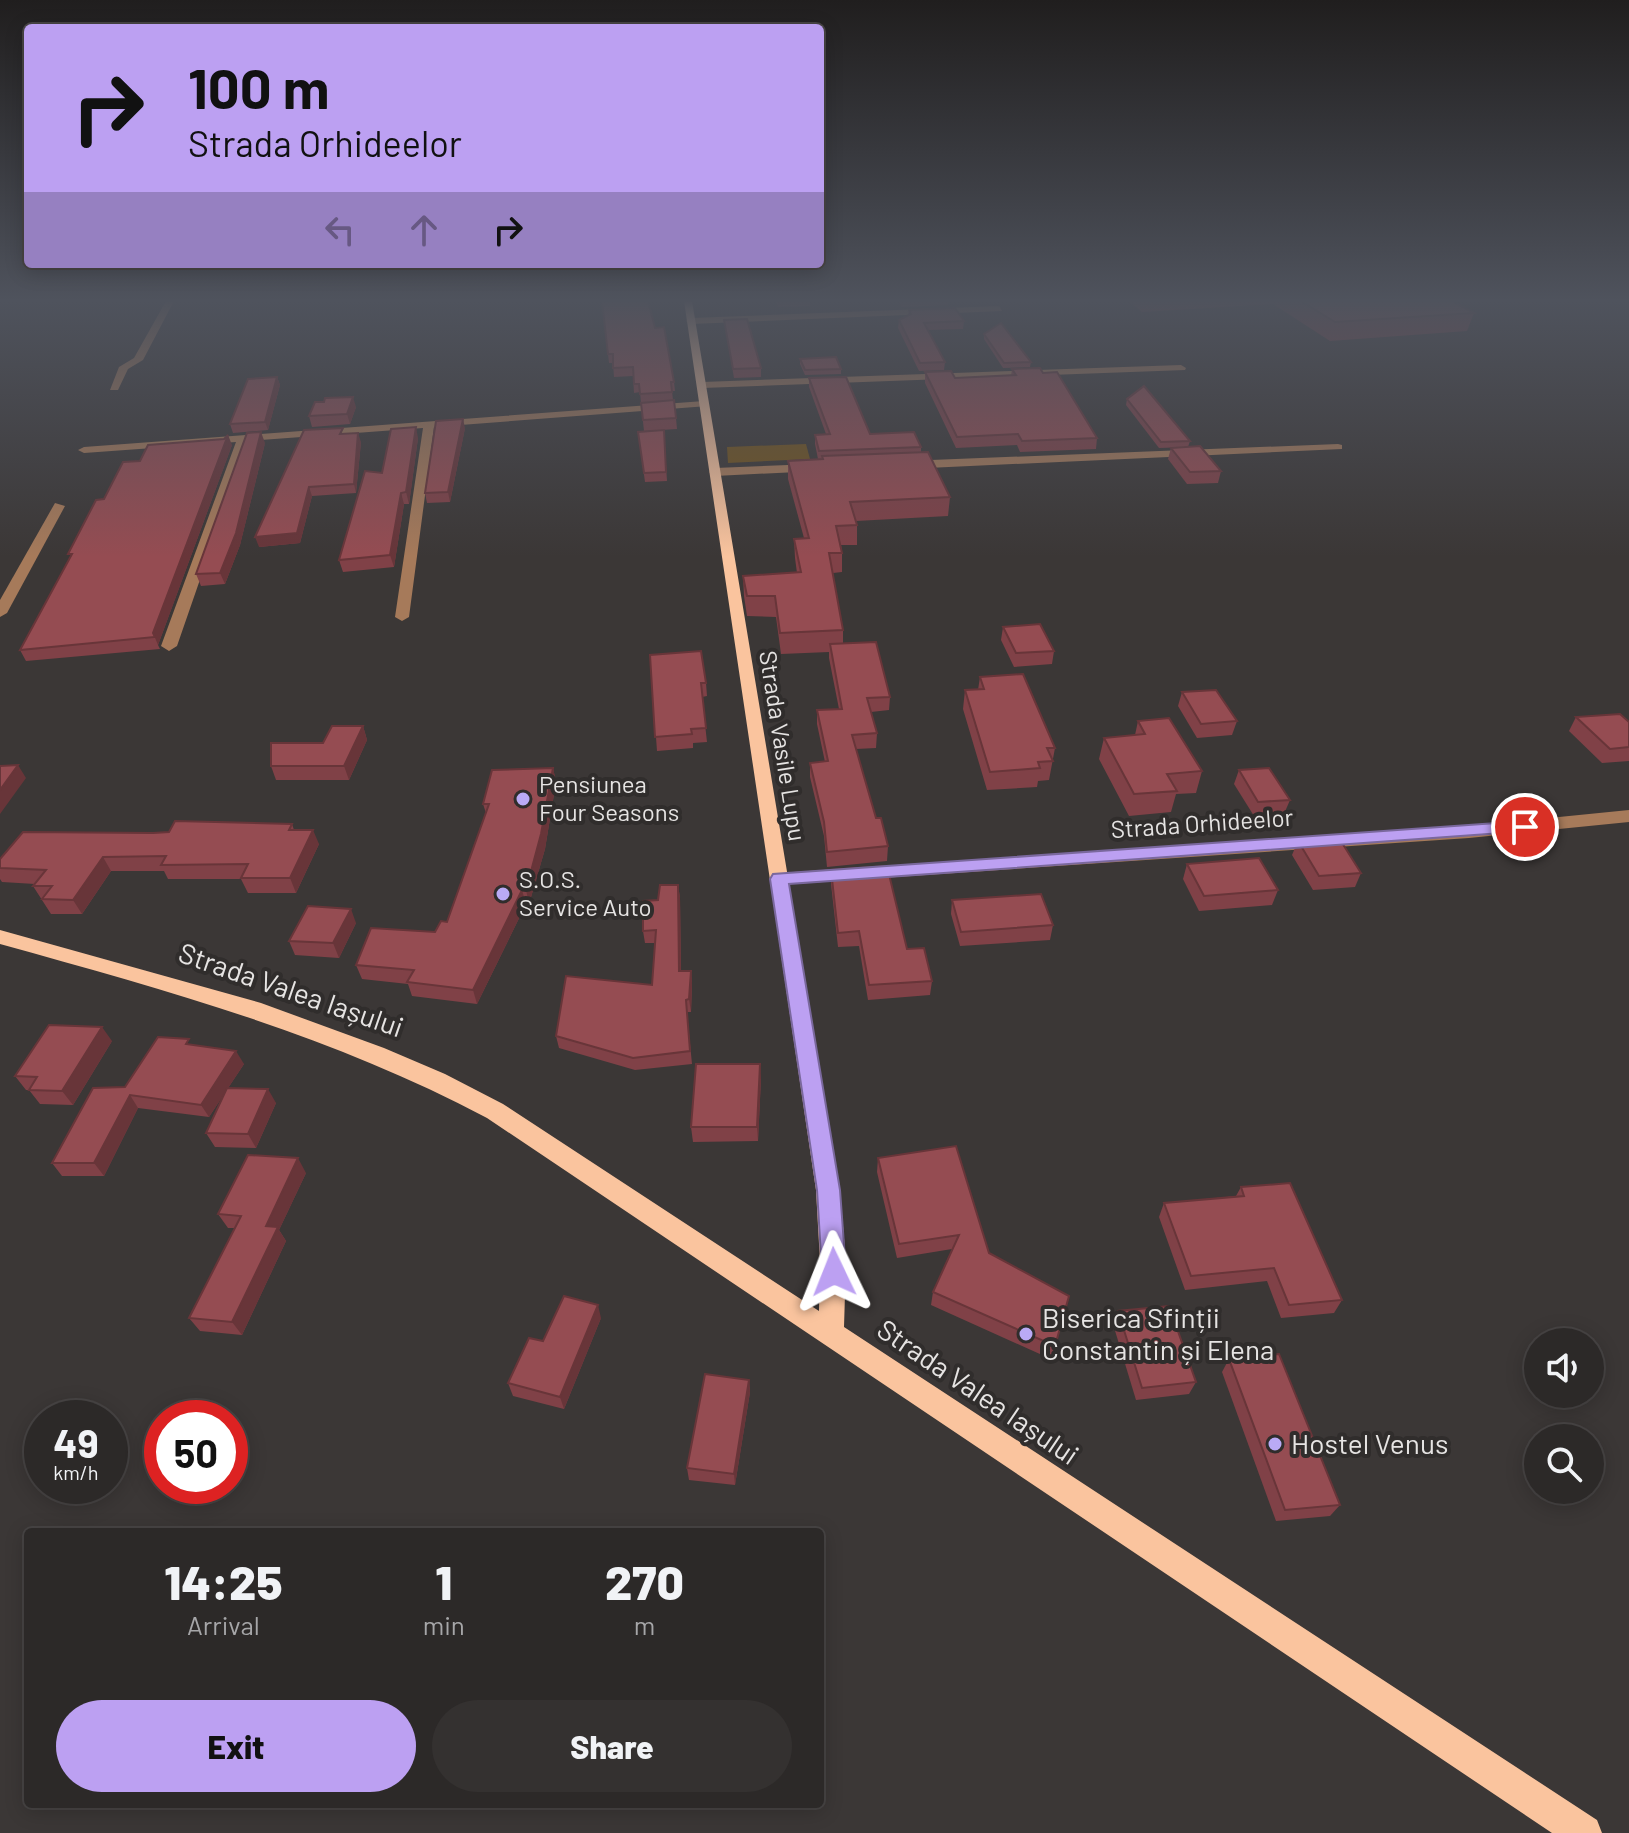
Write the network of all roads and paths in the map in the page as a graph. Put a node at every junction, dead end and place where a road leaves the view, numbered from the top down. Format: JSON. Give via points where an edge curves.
{"nodes":[{"id":1,"x":702,"y":387,"type":"edge"},
{"id":2,"x":853,"y":387,"type":"edge"},
{"id":3,"x":703,"y":395,"type":"junction"},
{"id":4,"x":429,"y":423,"type":"junction"},
{"id":5,"x":244,"y":437,"type":"junction"},
{"id":6,"x":1338,"y":447,"type":"dead end"},
{"id":7,"x":84,"y":450,"type":"dead end"},
{"id":8,"x":896,"y":465,"type":"edge"},
{"id":9,"x":833,"y":467,"type":"edge"},
{"id":10,"x":715,"y":472,"type":"junction"},
{"id":11,"x":59,"y":506,"type":"dead end"},
{"id":12,"x":0,"y":613,"type":"edge"},
{"id":13,"x":402,"y":617,"type":"dead end"},
{"id":14,"x":169,"y":646,"type":"dead end"},
{"id":15,"x":1629,"y":816,"type":"edge"},
{"id":16,"x":779,"y":879,"type":"junction"},
{"id":17,"x":0,"y":937,"type":"edge"},
{"id":18,"x":830,"y":1334,"type":"junction"},
{"id":19,"x":1584,"y":1833,"type":"edge"}],
"edges":[{"from":1,"to":3,"type":"main road","name":"Strada Vasile Lupu"},
{"from":2,"to":3,"type":"street"},
{"from":3,"to":4,"type":"street"},
{"from":3,"to":10,"type":"main road","name":"Strada Vasile Lupu"},
{"from":4,"to":5,"type":"street"},
{"from":4,"to":13,"type":"street"},
{"from":5,"to":7,"type":"street"},
{"from":5,"to":14,"type":"street"},
{"from":6,"to":8,"type":"street"},
{"from":9,"to":10,"type":"street"},
{"from":10,"to":16,"type":"main road","name":"Strada Vasile Lupu"},
{"from":11,"to":12,"type":"street"},
{"from":15,"to":16,"type":"street","name":"Strada Orhideelor","via":[[1469,832]]},
{"from":16,"to":18,"type":"main road","name":"Strada Vasile Lupu","via":[[828,1190],[834,1246]]},
{"from":17,"to":18,"type":"main road","name":"Strada Valea Iașului","via":[[319,1029],[445,1082],[563,1153]]},
{"from":18,"to":19,"type":"main road","name":"Strada Valea Iașului"}]}
